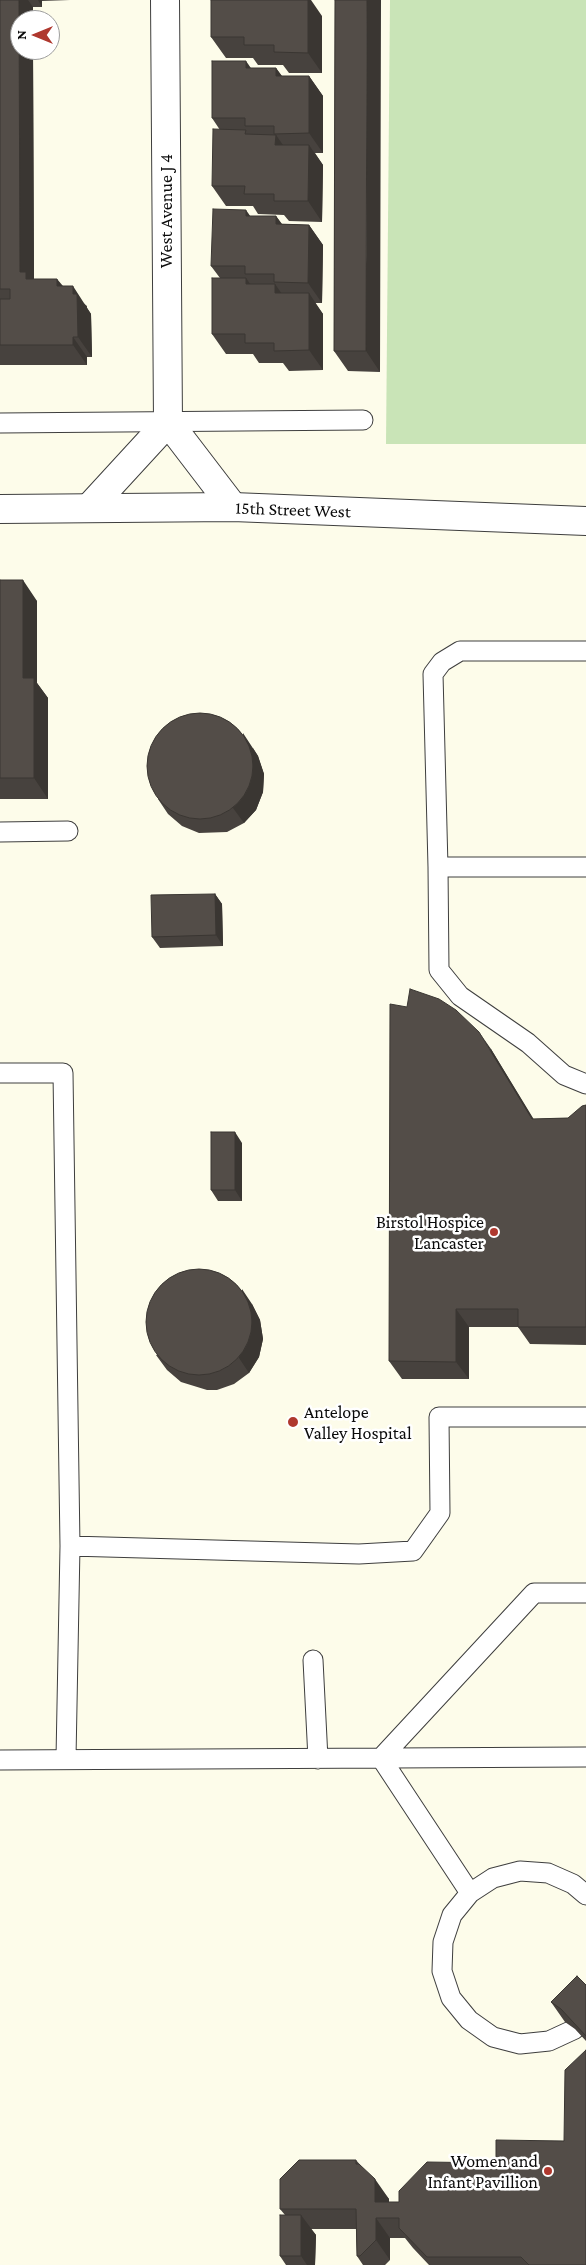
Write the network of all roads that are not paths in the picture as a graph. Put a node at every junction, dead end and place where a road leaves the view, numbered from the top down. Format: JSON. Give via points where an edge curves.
{"nodes":[{"id":1,"x":165,"y":0,"type":"edge"},
{"id":2,"x":363,"y":420,"type":"dead end"},
{"id":3,"x":168,"y":422,"type":"junction"},
{"id":4,"x":0,"y":423,"type":"edge"},
{"id":5,"x":233,"y":507,"type":"junction"},
{"id":6,"x":90,"y":508,"type":"junction"},
{"id":7,"x":0,"y":509,"type":"edge"},
{"id":8,"x":586,"y":521,"type":"edge"},
{"id":9,"x":586,"y":651,"type":"edge"},
{"id":10,"x":68,"y":831,"type":"dead end"},
{"id":11,"x":0,"y":832,"type":"edge"},
{"id":12,"x":438,"y":867,"type":"junction"},
{"id":13,"x":586,"y":867,"type":"edge"},
{"id":14,"x":0,"y":1073,"type":"edge"},
{"id":15,"x":586,"y":1084,"type":"edge"},
{"id":16,"x":586,"y":1417,"type":"edge"},
{"id":17,"x":70,"y":1546,"type":"junction"},
{"id":18,"x":586,"y":1593,"type":"edge"},
{"id":19,"x":313,"y":1660,"type":"dead end"},
{"id":20,"x":66,"y":1758,"type":"junction"},
{"id":21,"x":381,"y":1758,"type":"junction"},
{"id":22,"x":586,"y":1758,"type":"edge"},
{"id":23,"x":318,"y":1759,"type":"junction"},
{"id":24,"x":0,"y":1760,"type":"edge"},
{"id":25,"x":470,"y":1893,"type":"junction"},
{"id":26,"x":586,"y":1895,"type":"edge"},
{"id":27,"x":575,"y":2029,"type":"edge"}],
"edges":[{"from":1,"to":3,"type":"street","name":"West Avenue J 4"},
{"from":2,"to":3,"type":"lane"},
{"from":3,"to":4,"type":"lane"},
{"from":3,"to":5,"type":"street"},
{"from":3,"to":6,"type":"street"},
{"from":5,"to":6,"type":"street","name":"15th Street West"},
{"from":5,"to":8,"type":"street","name":"15th Street West"},
{"from":6,"to":7,"type":"street","name":"15th Street West"},
{"from":9,"to":12,"type":"lane","via":[[460,651],[442,662],[432,674]]},
{"from":10,"to":11,"type":"lane"},
{"from":12,"to":13,"type":"lane"},
{"from":12,"to":15,"type":"lane","via":[[439,970],[460,996],[528,1043],[564,1075]]},
{"from":14,"to":17,"type":"lane","via":[[63,1073]]},
{"from":16,"to":17,"type":"lane","via":[[439,1417],[440,1513],[413,1551],[359,1554]]},
{"from":17,"to":20,"type":"lane"},
{"from":18,"to":21,"type":"lane","via":[[534,1593]]},
{"from":19,"to":23,"type":"lane"},
{"from":20,"to":23,"type":"lane"},
{"from":20,"to":24,"type":"lane"},
{"from":21,"to":22,"type":"lane"},
{"from":21,"to":23,"type":"lane"},
{"from":21,"to":25,"type":"lane"},
{"from":25,"to":26,"type":"lane","via":[[493,1878],[520,1871],[548,1873],[573,1884]]},
{"from":25,"to":27,"type":"lane","via":[[452,1915],[443,1942],[442,1971],[451,1998],[468,2020],[493,2037],[520,2044],[549,2041]]}]}
